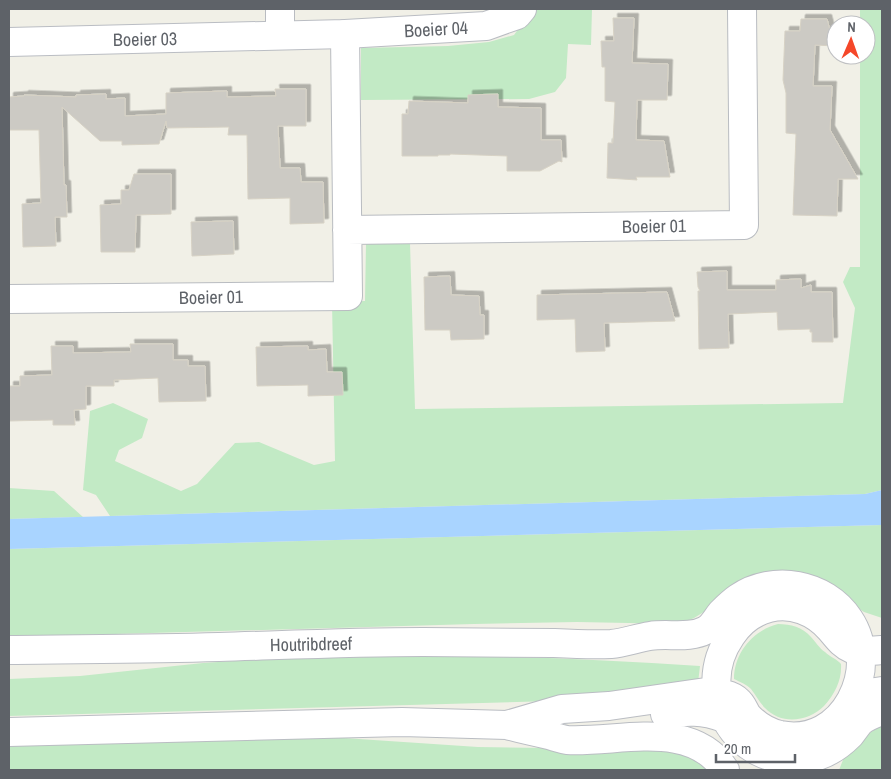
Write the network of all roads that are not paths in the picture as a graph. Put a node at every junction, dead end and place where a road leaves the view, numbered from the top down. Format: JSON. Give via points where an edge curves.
{"nodes":[{"id":1,"x":522,"y":9,"type":"edge"},
{"id":2,"x":742,"y":9,"type":"edge"},
{"id":3,"x":280,"y":22,"type":"edge"},
{"id":4,"x":345,"y":34,"type":"junction"},
{"id":5,"x":9,"y":42,"type":"edge"},
{"id":6,"x":347,"y":230,"type":"junction"},
{"id":7,"x":9,"y":299,"type":"edge"},
{"id":8,"x":853,"y":624,"type":"junction"},
{"id":9,"x":720,"y":633,"type":"junction"},
{"id":10,"x":882,"y":633,"type":"edge"},
{"id":11,"x":9,"y":650,"type":"edge"},
{"id":12,"x":871,"y":650,"type":"edge"},
{"id":13,"x":882,"y":691,"type":"edge"},
{"id":14,"x":720,"y":705,"type":"junction"},
{"id":15,"x":865,"y":711,"type":"edge"},
{"id":16,"x":507,"y":725,"type":"junction"},
{"id":17,"x":9,"y":732,"type":"edge"},
{"id":18,"x":816,"y":757,"type":"edge"},
{"id":19,"x":763,"y":761,"type":"edge"},
{"id":20,"x":725,"y":770,"type":"edge"}],
"edges":[{"from":1,"to":4,"type":"main road","name":"Boeier 04","via":[[517,15],[486,26]]},
{"from":2,"to":6,"type":"main road","name":"Boeier 01","via":[[744,225]]},
{"from":3,"to":4,"type":"main road","name":"Boeier 03"},
{"from":3,"to":5,"type":"main road","name":"Boeier 03"},
{"from":4,"to":6,"type":"main road","name":"Boeier 01"},
{"from":6,"to":7,"type":"main road","name":"Boeier 01","via":[[348,296]]},
{"from":8,"to":9,"type":"main road","via":[[838,606],[818,592],[783,585],[748,592],[738,598],[728,606]]},
{"from":8,"to":10,"type":"main road","via":[[864,631]]},
{"from":8,"to":12,"type":"main road","via":[[858,638]]},
{"from":9,"to":11,"type":"main road","name":"Houtribdreef","via":[[704,630],[690,635],[652,636],[613,644],[423,642]]},
{"from":9,"to":12,"type":"main road","via":[[758,611],[780,606],[803,609],[813,614],[852,649]]},
{"from":9,"to":14,"type":"main road","via":[[721,655],[716,680]]},
{"from":12,"to":15,"type":"main road","via":[[857,688]]},
{"from":13,"to":15,"type":"main road","via":[[869,693]]},
{"from":14,"to":16,"type":"main road","via":[[710,713]]},
{"from":14,"to":18,"type":"main road","via":[[731,696],[739,701],[758,726],[773,733],[794,736]]},
{"from":14,"to":19,"type":"main road","via":[[736,734]]},
{"from":15,"to":18,"type":"main road","via":[[849,736]]},
{"from":16,"to":17,"type":"main road","via":[[402,722]]},
{"from":16,"to":20,"type":"main road","via":[[566,740],[679,739],[703,748]]},
{"from":18,"to":19,"type":"main road"}]}
